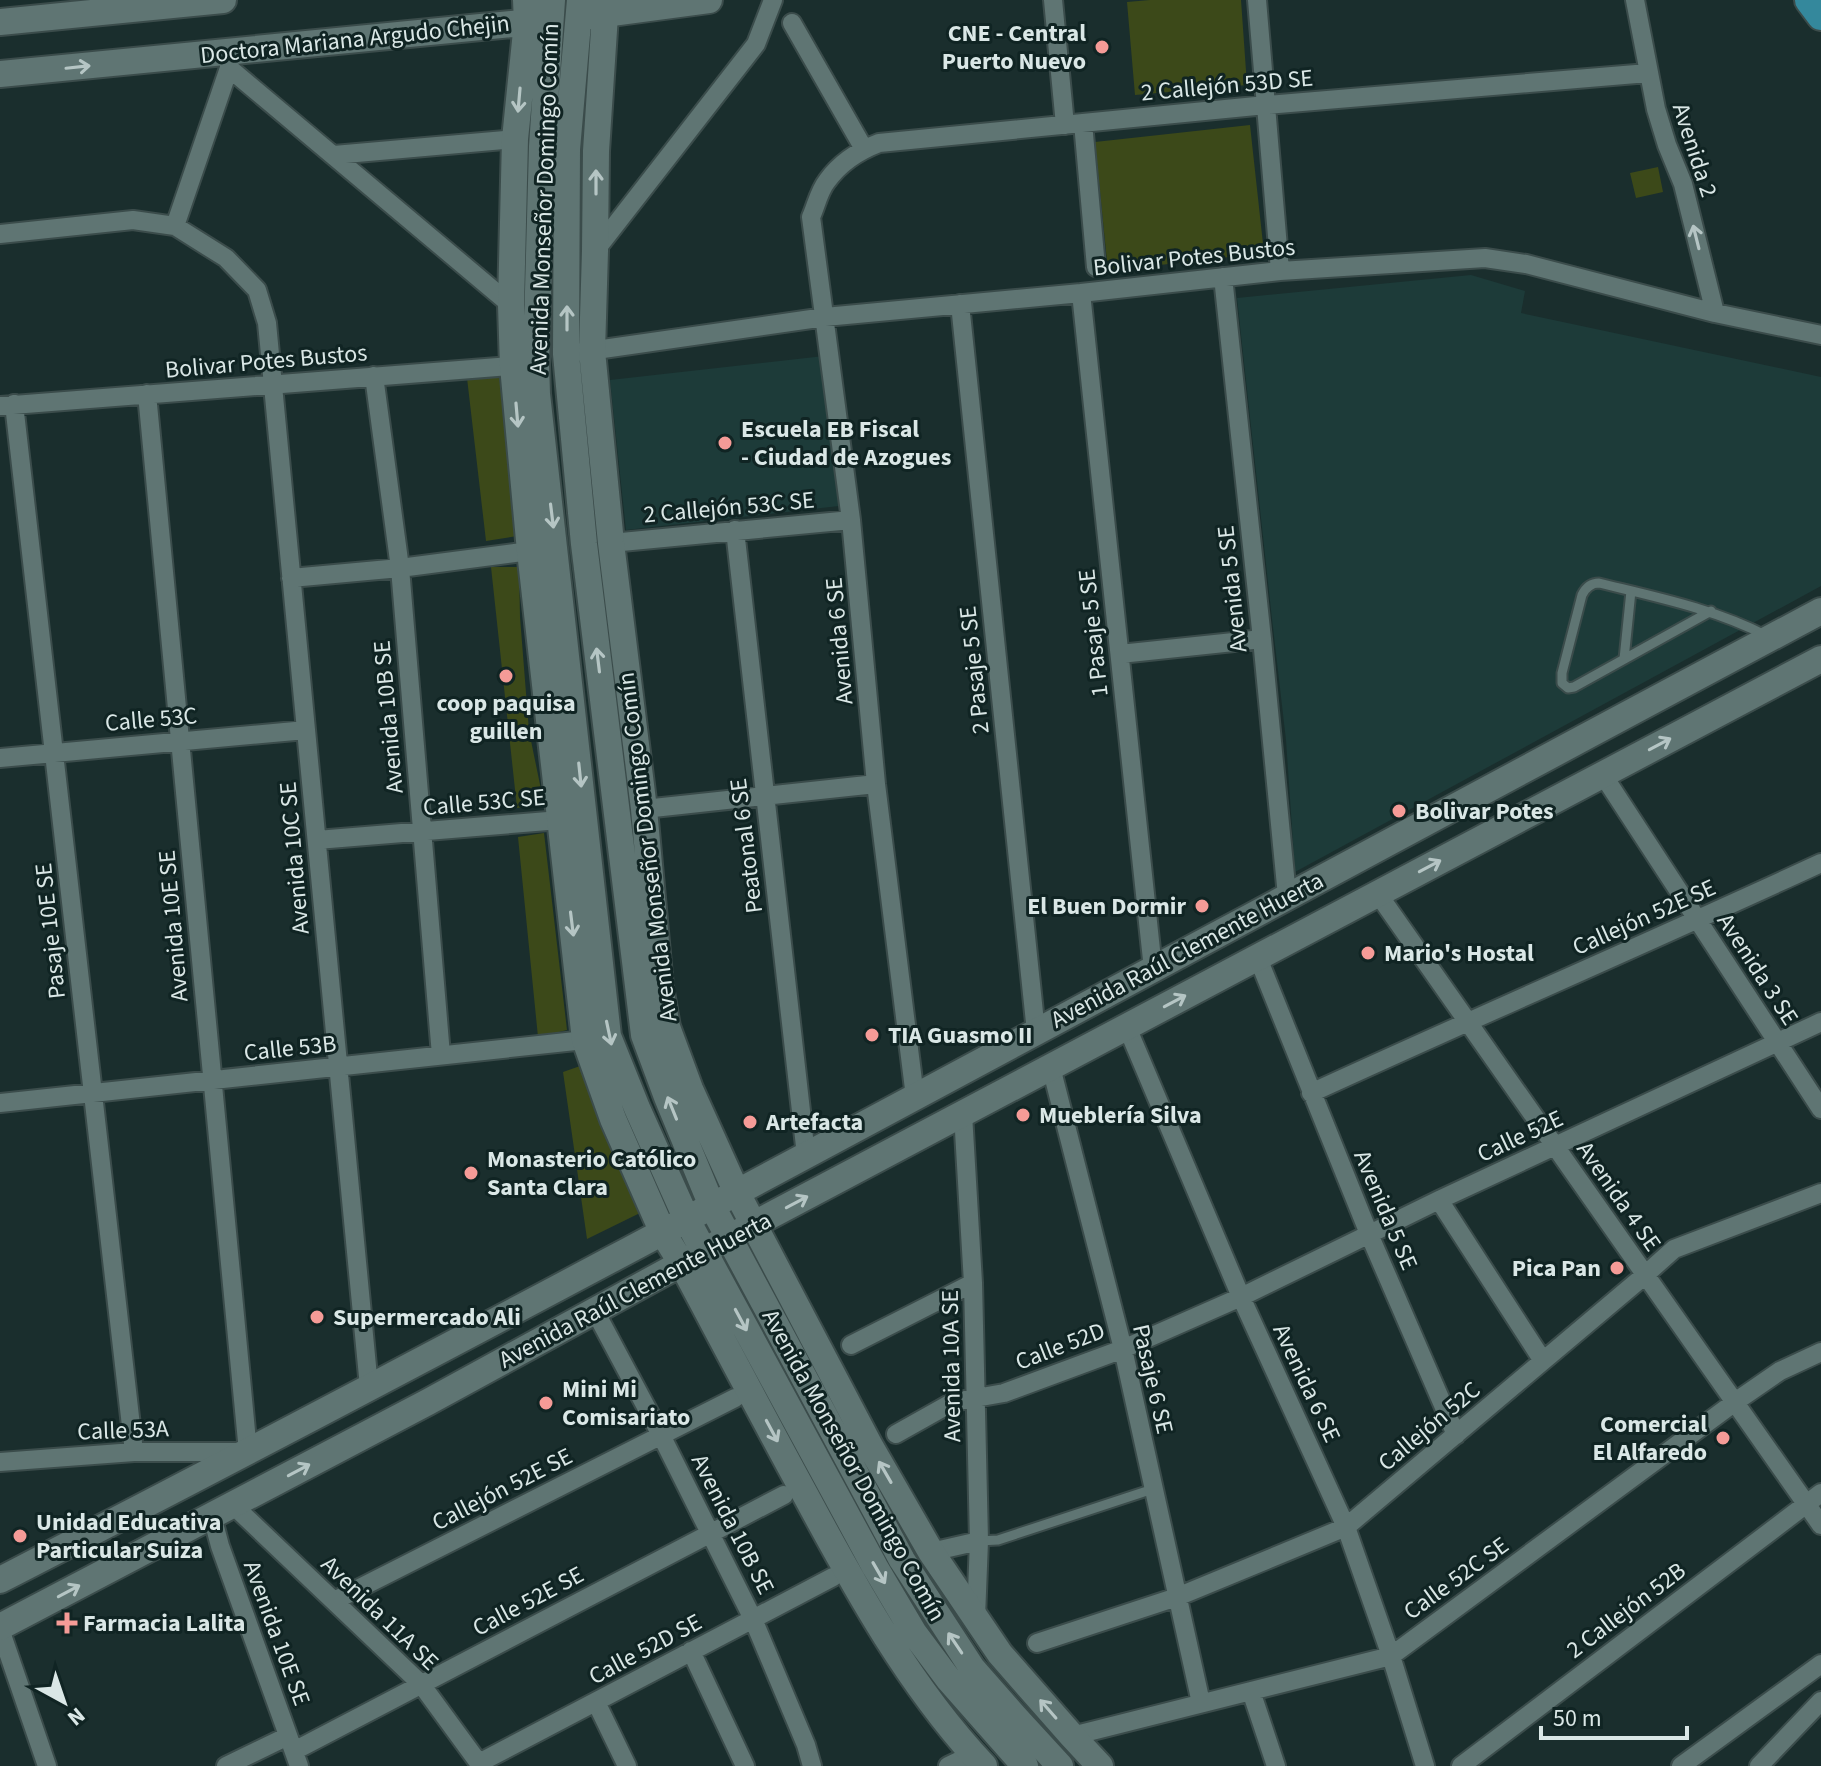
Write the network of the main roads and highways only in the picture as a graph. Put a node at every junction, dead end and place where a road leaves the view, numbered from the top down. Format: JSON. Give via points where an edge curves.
{"nodes":[{"id":1,"x":223,"y":0,"type":"edge"},
{"id":2,"x":709,"y":0,"type":"edge"},
{"id":3,"x":1809,"y":0,"type":"edge"},
{"id":4,"x":593,"y":8,"type":"edge"},
{"id":5,"x":46,"y":9,"type":"edge"},
{"id":6,"x":539,"y":10,"type":"edge"},
{"id":7,"x":1821,"y":16,"type":"edge"},
{"id":8,"x":0,"y":22,"type":"edge"},
{"id":9,"x":0,"y":74,"type":"edge"},
{"id":10,"x":579,"y":352,"type":"junction"},
{"id":11,"x":524,"y":365,"type":"junction"},
{"id":12,"x":1821,"y":611,"type":"edge"},
{"id":13,"x":1821,"y":659,"type":"edge"},
{"id":14,"x":580,"y":886,"type":"junction"},
{"id":15,"x":747,"y":1204,"type":"junction"},
{"id":16,"x":720,"y":1220,"type":"junction"},
{"id":17,"x":679,"y":1241,"type":"junction"},
{"id":18,"x":903,"y":1504,"type":"junction"},
{"id":19,"x":878,"y":1515,"type":"junction"},
{"id":20,"x":0,"y":1580,"type":"edge"},
{"id":21,"x":0,"y":1628,"type":"edge"},
{"id":22,"x":914,"y":1633,"type":"junction"},
{"id":23,"x":891,"y":1647,"type":"junction"},
{"id":24,"x":962,"y":1763,"type":"edge"},
{"id":25,"x":1025,"y":1766,"type":"edge"},
{"id":26,"x":1060,"y":1766,"type":"edge"},
{"id":27,"x":1100,"y":1766,"type":"edge"}],
"edges":[{"from":1,"to":5,"type":"main road"},
{"from":2,"to":4,"type":"main road","name":"Doctora Mariana Argudo Chejin"},
{"from":3,"to":7,"type":"main road"},
{"from":4,"to":6,"type":"main road","name":"Doctora Mariana Argudo Chejin"},
{"from":10,"to":4,"type":"main road","name":"Avenida Monseñor Domingo Comín","one_way":true,"via":[[595,251]]},
{"from":10,"to":4,"type":"main road","name":"Avenida Monseñor Domingo Comín","one_way":true,"via":[[567,149]]},
{"from":5,"to":8,"type":"main road"},
{"from":9,"to":6,"type":"main road","name":"Doctora Mariana Argudo Chejin","one_way":true,"via":[[229,60]]},
{"from":6,"to":11,"type":"main road","name":"Avenida Monseñor Domingo Comín","via":[[542,147]]},
{"from":6,"to":11,"type":"main road","name":"Avenida Monseñor Domingo Comín","one_way":true,"via":[[515,139],[511,305]]},
{"from":10,"to":15,"type":"main road","name":"Avenida Monseñor Domingo Comín","via":[[611,543],[667,1027],[690,1089]]},
{"from":16,"to":10,"type":"main road","name":"Avenida Monseñor Domingo Comín","one_way":true,"via":[[644,1035],[584,544]]},
{"from":11,"to":14,"type":"main road","name":"Avenida Monseñor Domingo Comín","one_way":true,"via":[[537,394]]},
{"from":11,"to":14,"type":"main road","name":"Avenida Monseñor Domingo Comín","one_way":true,"via":[[530,551],[560,820]]},
{"from":12,"to":15,"type":"main road","name":"Avenida Raúl Clemente Huerta","via":[[806,1155]]},
{"from":15,"to":13,"type":"main road","name":"Avenida Raúl Clemente Huerta","one_way":true,"via":[[963,1114]]},
{"from":14,"to":17,"type":"main road","name":"Avenida Monseñor Domingo Comín","one_way":true,"via":[[608,1036]]},
{"from":14,"to":17,"type":"main road","name":"Avenida Monseñor Domingo Comín","one_way":true,"via":[[585,1040],[613,1119]]},
{"from":15,"to":16,"type":"main road","name":"Avenida Raúl Clemente Huerta"},
{"from":15,"to":16,"type":"main road","name":"Avenida Raúl Clemente Huerta"},
{"from":18,"to":15,"type":"main road","name":"Avenida Monseñor Domingo Comín","one_way":true},
{"from":16,"to":17,"type":"main road","name":"Avenida Raúl Clemente Huerta"},
{"from":16,"to":17,"type":"main road","name":"Avenida Raúl Clemente Huerta"},
{"from":16,"to":19,"type":"main road","name":"Avenida Monseñor Domingo Comín"},
{"from":17,"to":20,"type":"main road","name":"Avenida Raúl Clemente Huerta","via":[[369,1387]]},
{"from":21,"to":17,"type":"main road","name":"Avenida Raúl Clemente Huerta","one_way":true,"via":[[595,1311]]},
{"from":17,"to":22,"type":"main road","name":"Avenida Monseñor Domingo Comín","one_way":true},
{"from":17,"to":23,"type":"main road","name":"Avenida Monseñor Domingo Comín","one_way":true,"via":[[846,1570]]},
{"from":18,"to":19,"type":"main road"},
{"from":27,"to":18,"type":"main road","name":"Avenida Monseñor Domingo Comín","one_way":true,"via":[[1000,1654]]},
{"from":26,"to":19,"type":"main road","name":"Avenida Monseñor Domingo Comín","one_way":true,"via":[[972,1668]]},
{"from":22,"to":23,"type":"main road"},
{"from":22,"to":25,"type":"main road","name":"Avenida Monseñor Domingo Comín"},
{"from":23,"to":24,"type":"main road","name":"Avenida Monseñor Domingo Comín"}]}
